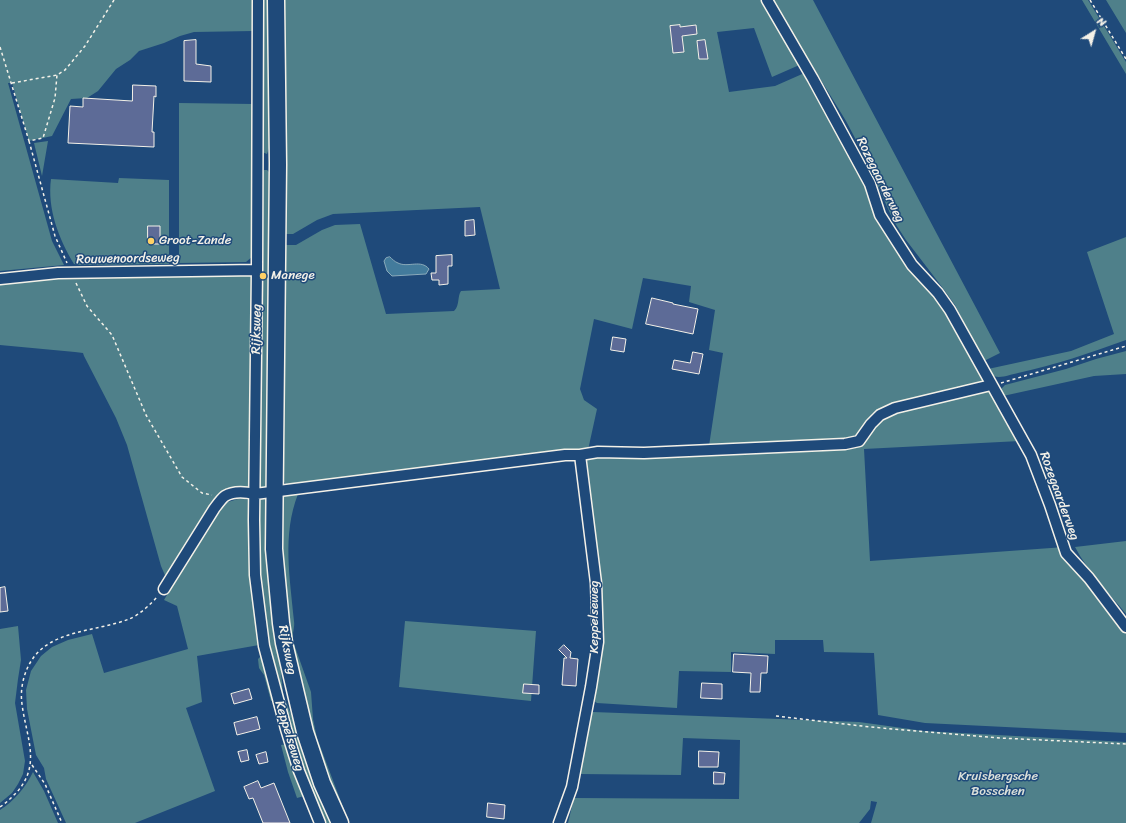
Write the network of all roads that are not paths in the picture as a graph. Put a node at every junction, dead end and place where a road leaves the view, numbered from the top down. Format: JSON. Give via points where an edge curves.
{"nodes":[{"id":1,"x":258,"y":0,"type":"edge"},
{"id":2,"x":276,"y":0,"type":"edge"},
{"id":3,"x":767,"y":0,"type":"edge"},
{"id":4,"x":268,"y":164,"type":"junction"},
{"id":5,"x":258,"y":270,"type":"junction"},
{"id":6,"x":0,"y":279,"type":"edge"},
{"id":7,"x":991,"y":385,"type":"junction"},
{"id":8,"x":580,"y":455,"type":"junction"},
{"id":9,"x":275,"y":491,"type":"junction"},
{"id":10,"x":255,"y":494,"type":"junction"},
{"id":11,"x":164,"y":589,"type":"road end"},
{"id":12,"x":1126,"y":627,"type":"edge"},
{"id":13,"x":264,"y":646,"type":"joint"},
{"id":14,"x":295,"y":689,"type":"joint"},
{"id":15,"x":320,"y":823,"type":"edge"},
{"id":16,"x":340,"y":823,"type":"edge"},
{"id":17,"x":559,"y":823,"type":"edge"}],
"edges":[{"from":1,"to":4,"type":"street","name":"Rijksweg"},
{"from":2,"to":4,"type":"main road","name":"Rijksweg"},
{"from":3,"to":7,"type":"street","name":"Rozegaarderweg","via":[[870,184],[880,215],[912,265],[938,292],[950,310]]},
{"from":4,"to":5,"type":"street","name":"Rijksweg"},
{"from":4,"to":9,"type":"main road","name":"Rijksweg"},
{"from":5,"to":6,"type":"street","name":"Rouwenoordseweg","via":[[58,273]]},
{"from":5,"to":10,"type":"street","name":"Rijksweg"},
{"from":7,"to":8,"type":"street","via":[[895,408],[880,415],[859,441],[845,444],[644,453],[598,452]]},
{"from":7,"to":12,"type":"street","name":"Rozegaarderweg","via":[[1031,455],[1066,553],[1089,578]]},
{"from":8,"to":9,"type":"street"},
{"from":8,"to":17,"type":"street","name":"Keppelseweg","via":[[596,583],[598,642],[572,787]]},
{"from":9,"to":10,"type":"street"},
{"from":9,"to":14,"type":"main road","name":"Rijksweg","via":[[274,549],[278,600],[284,643]]},
{"from":10,"to":11,"type":"street","via":[[230,494],[224,497]]},
{"from":10,"to":13,"type":"street","name":"Rijksweg","via":[[255,575]]},
{"from":13,"to":15,"type":"street","name":"Keppelseweg","via":[[299,771]]},
{"from":14,"to":16,"type":"main road","name":"Keppelseweg","via":[[305,732],[322,783]]}]}
